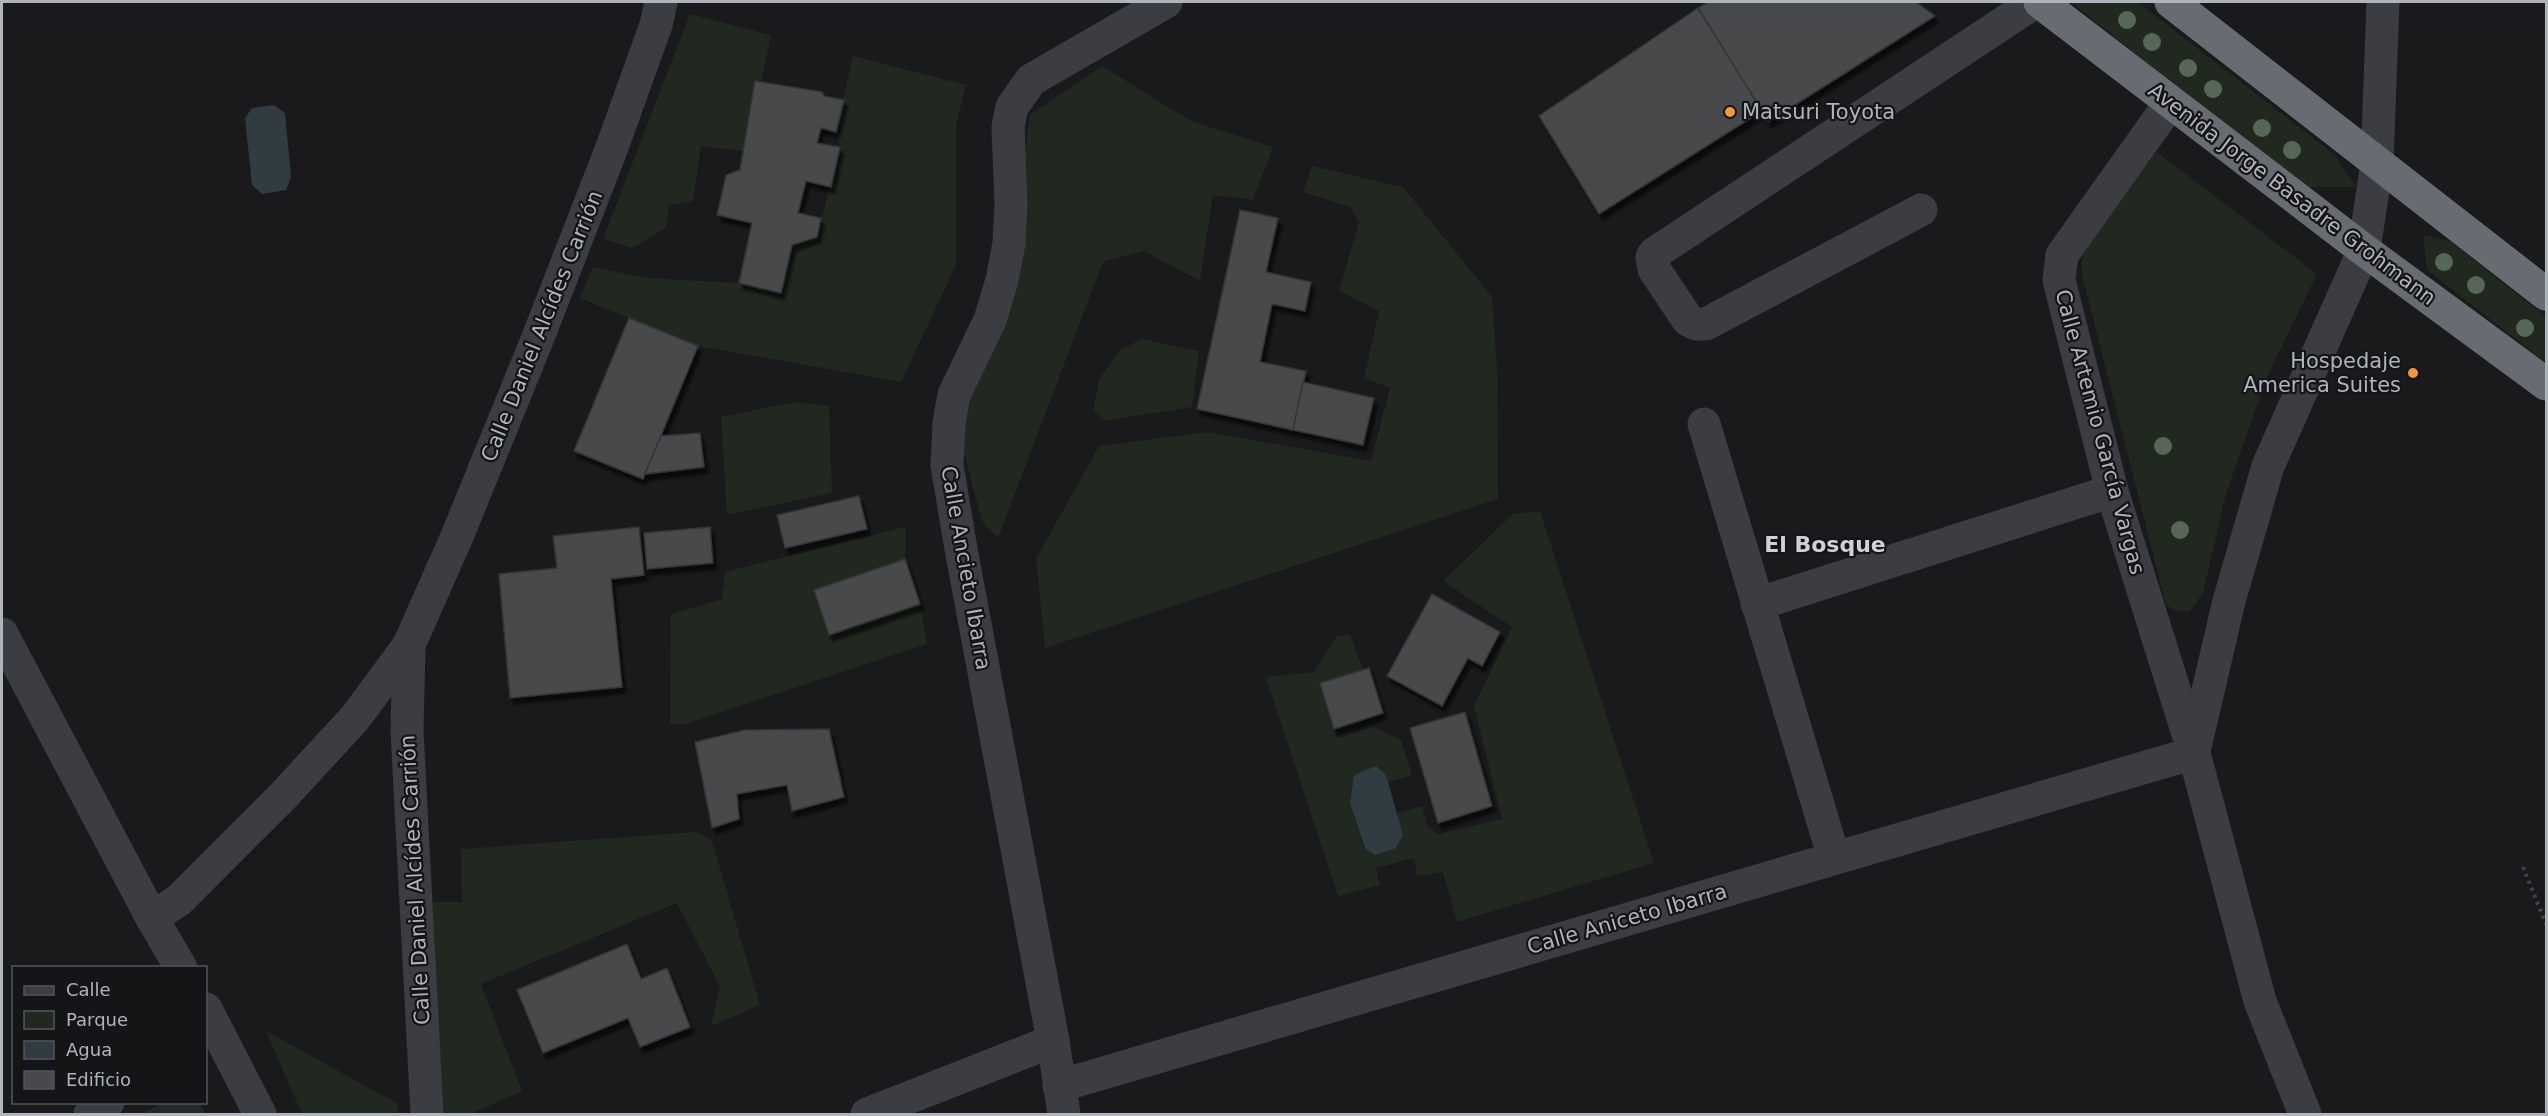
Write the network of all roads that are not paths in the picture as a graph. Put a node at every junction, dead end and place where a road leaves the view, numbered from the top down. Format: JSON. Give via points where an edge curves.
{"nodes":[{"id":1,"x":661,"y":2,"type":"edge"},
{"id":2,"x":1166,"y":2,"type":"edge"},
{"id":3,"x":2035,"y":2,"type":"edge"},
{"id":4,"x":2040,"y":2,"type":"edge"},
{"id":5,"x":2171,"y":2,"type":"edge"},
{"id":6,"x":2383,"y":2,"type":"edge"},
{"id":7,"x":2171,"y":102,"type":"junction"},
{"id":8,"x":2377,"y":163,"type":"junction"},
{"id":9,"x":1921,"y":210,"type":"dead end"},
{"id":10,"x":2364,"y":250,"type":"junction"},
{"id":11,"x":2547,"y":294,"type":"edge"},
{"id":12,"x":2547,"y":384,"type":"edge"},
{"id":13,"x":1704,"y":424,"type":"dead end"},
{"id":14,"x":2112,"y":491,"type":"junction"},
{"id":15,"x":1757,"y":603,"type":"junction"},
{"id":16,"x":2,"y":634,"type":"edge"},
{"id":17,"x":409,"y":645,"type":"junction"},
{"id":18,"x":2194,"y":753,"type":"junction"},
{"id":19,"x":1834,"y":858,"type":"junction"},
{"id":20,"x":152,"y":918,"type":"junction"},
{"id":21,"x":180,"y":966,"type":"edge"},
{"id":22,"x":210,"y":1026,"type":"edge"},
{"id":23,"x":1053,"y":1041,"type":"junction"},
{"id":24,"x":1062,"y":1100,"type":"edge"},
{"id":25,"x":105,"y":1104,"type":"edge"},
{"id":26,"x":90,"y":1114,"type":"edge"},
{"id":27,"x":260,"y":1114,"type":"edge"},
{"id":28,"x":427,"y":1114,"type":"edge"},
{"id":29,"x":867,"y":1114,"type":"edge"},
{"id":30,"x":2305,"y":1114,"type":"edge"}],
"edges":[{"from":1,"to":17,"type":"street","name":"Calle Daniel Alcídes Carrión","via":[[611,150],[537,340]]},
{"from":2,"to":23,"type":"street","name":"Calle Ancieto Ibarra","via":[[1031,80],[1012,107],[1008,127],[1009,243],[1002,280],[990,320],[954,395],[949,423],[947,465],[961,549]]},
{"from":3,"to":9,"type":"street","via":[[1655,253],[1654,269],[1688,320],[1706,324]]},
{"from":4,"to":7,"type":"highway","name":"Avenida Jorge Basadre Grohmann"},
{"from":5,"to":8,"type":"highway"},
{"from":6,"to":8,"type":"street","name":"Calle Artemio García Vargas"},
{"from":7,"to":10,"type":"highway","name":"Avenida Jorge Basadre Grohmann"},
{"from":7,"to":14,"type":"street","name":"Calle Artemio García Vargas","via":[[2060,262],[2059,280]]},
{"from":8,"to":10,"type":"street","name":"Calle Artemio García Vargas"},
{"from":8,"to":11,"type":"highway"},
{"from":10,"to":12,"type":"highway","name":"Avenida Jorge Basadre Grohmann"},
{"from":10,"to":18,"type":"street","name":"Calle Artemio García Vargas","via":[[2268,466],[2229,601]]},
{"from":13,"to":15,"type":"street"},
{"from":14,"to":15,"type":"street"},
{"from":14,"to":18,"type":"street","name":"Calle Artemio García Vargas"},
{"from":15,"to":19,"type":"street"},
{"from":16,"to":20,"type":"street"},
{"from":17,"to":20,"type":"street","name":"Calle Daniel Alcídes Carrión","via":[[355,717],[282,796],[180,900]]},
{"from":17,"to":28,"type":"street","name":"Calle Daniel Alcídes Carrión","via":[[407,731]]},
{"from":18,"to":19,"type":"street","name":"Calle Aniceto Ibarra"},
{"from":18,"to":30,"type":"street","name":"Calle Artemio García Vargas","via":[[2260,1000]]},
{"from":19,"to":24,"type":"street","name":"Calle Aniceto Ibarra"},
{"from":20,"to":21,"type":"street"},
{"from":22,"to":27,"type":"street"},
{"from":23,"to":24,"type":"street","name":"Calle Ancieto Ibarra"},
{"from":23,"to":29,"type":"street"},
{"from":25,"to":26,"type":"street"}]}
